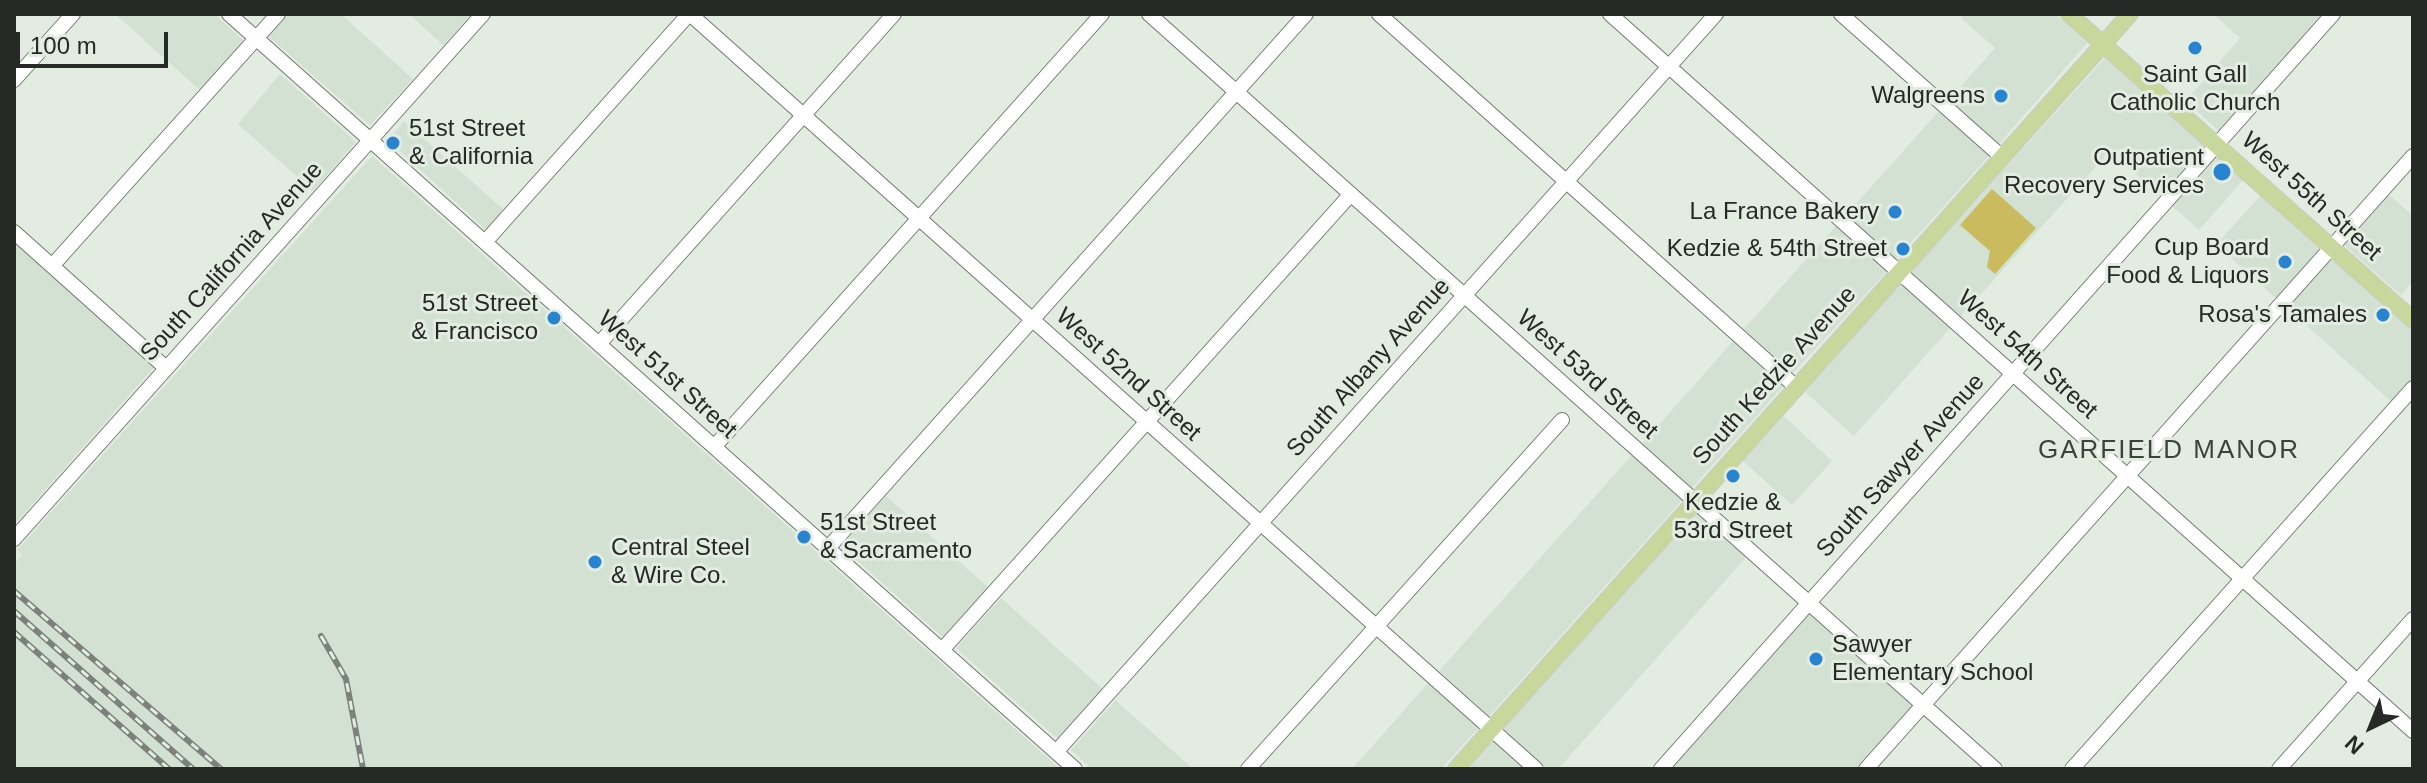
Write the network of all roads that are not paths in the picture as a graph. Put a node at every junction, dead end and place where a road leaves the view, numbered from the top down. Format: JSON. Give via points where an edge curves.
{"nodes":[{"id":1,"x":73,"y":14,"type":"edge"},
{"id":2,"x":229,"y":14,"type":"edge"},
{"id":3,"x":278,"y":14,"type":"edge"},
{"id":4,"x":483,"y":14,"type":"edge"},
{"id":5,"x":689,"y":14,"type":"edge"},
{"id":6,"x":894,"y":14,"type":"edge"},
{"id":7,"x":1102,"y":14,"type":"edge"},
{"id":8,"x":1149,"y":14,"type":"edge"},
{"id":9,"x":1306,"y":14,"type":"edge"},
{"id":10,"x":1379,"y":14,"type":"edge"},
{"id":11,"x":1610,"y":14,"type":"edge"},
{"id":12,"x":1716,"y":14,"type":"edge"},
{"id":13,"x":1841,"y":14,"type":"edge"},
{"id":14,"x":2069,"y":14,"type":"edge"},
{"id":15,"x":2130,"y":14,"type":"edge"},
{"id":16,"x":2333,"y":14,"type":"edge"},
{"id":17,"x":256,"y":38,"type":"junction"},
{"id":18,"x":2103,"y":44,"type":"junction"},
{"id":19,"x":1669,"y":66,"type":"junction"},
{"id":20,"x":14,"y":80,"type":"edge"},
{"id":21,"x":1236,"y":91,"type":"junction"},
{"id":22,"x":804,"y":116,"type":"junction"},
{"id":23,"x":370,"y":139,"type":"junction"},
{"id":24,"x":2216,"y":145,"type":"junction"},
{"id":25,"x":2413,"y":156,"type":"edge"},
{"id":26,"x":2002,"y":157,"type":"junction"},
{"id":27,"x":1566,"y":181,"type":"junction"},
{"id":28,"x":1351,"y":194,"type":"junction"},
{"id":29,"x":919,"y":219,"type":"junction"},
{"id":30,"x":14,"y":232,"type":"edge"},
{"id":31,"x":485,"y":242,"type":"junction"},
{"id":32,"x":2331,"y":248,"type":"junction"},
{"id":33,"x":52,"y":266,"type":"junction"},
{"id":34,"x":1900,"y":271,"type":"junction"},
{"id":35,"x":1465,"y":295,"type":"junction"},
{"id":36,"x":1032,"y":320,"type":"junction"},
{"id":37,"x":2413,"y":320,"type":"edge"},
{"id":38,"x":599,"y":344,"type":"junction"},
{"id":39,"x":166,"y":368,"type":"junction"},
{"id":40,"x":2013,"y":373,"type":"junction"},
{"id":41,"x":1796,"y":387,"type":"junction"},
{"id":42,"x":2413,"y":388,"type":"edge"},
{"id":43,"x":1562,"y":420,"type":"dead end"},
{"id":44,"x":1147,"y":422,"type":"junction"},
{"id":45,"x":714,"y":447,"type":"junction"},
{"id":46,"x":2128,"y":476,"type":"junction"},
{"id":47,"x":1695,"y":501,"type":"junction"},
{"id":48,"x":1261,"y":523,"type":"junction"},
{"id":49,"x":14,"y":539,"type":"edge"},
{"id":50,"x":828,"y":548,"type":"junction"},
{"id":51,"x":2243,"y":579,"type":"junction"},
{"id":52,"x":1809,"y":602,"type":"junction"},
{"id":53,"x":2413,"y":619,"type":"edge"},
{"id":54,"x":1376,"y":626,"type":"junction"},
{"id":55,"x":942,"y":650,"type":"junction"},
{"id":56,"x":2357,"y":681,"type":"junction"},
{"id":57,"x":1924,"y":705,"type":"junction"},
{"id":58,"x":1491,"y":729,"type":"junction"},
{"id":59,"x":2413,"y":731,"type":"edge"},
{"id":60,"x":1056,"y":752,"type":"junction"},
{"id":61,"x":1075,"y":769,"type":"edge"},
{"id":62,"x":1248,"y":769,"type":"edge"},
{"id":63,"x":1456,"y":769,"type":"edge"},
{"id":64,"x":1536,"y":769,"type":"edge"},
{"id":65,"x":1661,"y":769,"type":"edge"},
{"id":66,"x":1866,"y":769,"type":"edge"},
{"id":67,"x":1995,"y":769,"type":"edge"},
{"id":68,"x":2072,"y":769,"type":"edge"},
{"id":69,"x":2279,"y":769,"type":"edge"}],
"edges":[{"from":1,"to":20,"type":"street"},
{"from":2,"to":17,"type":"street","name":"West 51st Street"},
{"from":3,"to":17,"type":"street"},
{"from":4,"to":23,"type":"street","name":"South California Avenue"},
{"from":5,"to":22,"type":"street","name":"West 52nd Street"},
{"from":5,"to":31,"type":"street"},
{"from":6,"to":22,"type":"street"},
{"from":7,"to":29,"type":"street"},
{"from":8,"to":21,"type":"street","name":"West 53rd Street"},
{"from":9,"to":21,"type":"street"},
{"from":10,"to":27,"type":"street"},
{"from":11,"to":19,"type":"street","name":"West 54th Street"},
{"from":12,"to":19,"type":"street","name":"South Albany Avenue"},
{"from":13,"to":26,"type":"street"},
{"from":14,"to":18,"type":"main road","name":"West 55th Street"},
{"from":15,"to":18,"type":"main road","name":"South Kedzie Avenue"},
{"from":16,"to":24,"type":"street","name":"South Sawyer Avenue"},
{"from":17,"to":23,"type":"street","name":"West 51st Street"},
{"from":17,"to":33,"type":"street"},
{"from":18,"to":24,"type":"main road","name":"West 55th Street"},
{"from":18,"to":26,"type":"main road","name":"South Kedzie Avenue"},
{"from":19,"to":27,"type":"street","name":"South Albany Avenue"},
{"from":19,"to":34,"type":"street","name":"West 54th Street"},
{"from":21,"to":28,"type":"street","name":"West 53rd Street"},
{"from":21,"to":36,"type":"street"},
{"from":22,"to":29,"type":"street","name":"West 52nd Street"},
{"from":22,"to":38,"type":"street"},
{"from":23,"to":31,"type":"street","name":"West 51st Street"},
{"from":23,"to":39,"type":"street","name":"South California Avenue"},
{"from":24,"to":32,"type":"main road","name":"West 55th Street"},
{"from":24,"to":40,"type":"street","name":"South Sawyer Avenue"},
{"from":25,"to":32,"type":"street"},
{"from":26,"to":34,"type":"main road","name":"South Kedzie Avenue"},
{"from":27,"to":35,"type":"street","name":"South Albany Avenue"},
{"from":27,"to":41,"type":"street"},
{"from":28,"to":35,"type":"street","name":"West 53rd Street"},
{"from":28,"to":44,"type":"street"},
{"from":29,"to":36,"type":"street","name":"West 52nd Street"},
{"from":29,"to":45,"type":"street"},
{"from":30,"to":33,"type":"street"},
{"from":31,"to":38,"type":"street","name":"West 51st Street"},
{"from":32,"to":37,"type":"main road","name":"West 55th Street"},
{"from":32,"to":46,"type":"street"},
{"from":33,"to":39,"type":"street"},
{"from":34,"to":40,"type":"street","name":"West 54th Street"},
{"from":34,"to":41,"type":"main road","name":"South Kedzie Avenue"},
{"from":35,"to":47,"type":"street","name":"West 53rd Street"},
{"from":35,"to":48,"type":"street","name":"South Albany Avenue"},
{"from":36,"to":44,"type":"street","name":"West 52nd Street"},
{"from":36,"to":50,"type":"street"},
{"from":38,"to":45,"type":"street","name":"West 51st Street"},
{"from":39,"to":49,"type":"street","name":"South California Avenue"},
{"from":40,"to":46,"type":"street","name":"West 54th Street"},
{"from":40,"to":52,"type":"street","name":"South Sawyer Avenue"},
{"from":41,"to":47,"type":"main road","name":"South Kedzie Avenue"},
{"from":42,"to":51,"type":"street"},
{"from":43,"to":54,"type":"street"},
{"from":44,"to":48,"type":"street","name":"West 52nd Street"},
{"from":44,"to":55,"type":"street"},
{"from":45,"to":50,"type":"street","name":"West 51st Street"},
{"from":46,"to":51,"type":"street","name":"West 54th Street"},
{"from":46,"to":57,"type":"street"},
{"from":47,"to":52,"type":"street","name":"West 53rd Street"},
{"from":47,"to":58,"type":"main road","name":"South Kedzie Avenue"},
{"from":48,"to":54,"type":"street","name":"West 52nd Street"},
{"from":48,"to":60,"type":"street","name":"South Albany Avenue"},
{"from":50,"to":55,"type":"street","name":"West 51st Street"},
{"from":51,"to":56,"type":"street","name":"West 54th Street"},
{"from":51,"to":68,"type":"street"},
{"from":52,"to":57,"type":"street","name":"West 53rd Street"},
{"from":52,"to":65,"type":"street","name":"South Sawyer Avenue"},
{"from":53,"to":56,"type":"street"},
{"from":54,"to":58,"type":"street","name":"West 52nd Street"},
{"from":54,"to":62,"type":"street"},
{"from":55,"to":60,"type":"street","name":"West 51st Street"},
{"from":56,"to":59,"type":"street","name":"West 54th Street"},
{"from":56,"to":69,"type":"street"},
{"from":57,"to":66,"type":"street"},
{"from":57,"to":67,"type":"street","name":"West 53rd Street"},
{"from":58,"to":63,"type":"main road","name":"South Kedzie Avenue"},
{"from":58,"to":64,"type":"street","name":"West 52nd Street"},
{"from":60,"to":61,"type":"street","name":"West 51st Street"}]}
